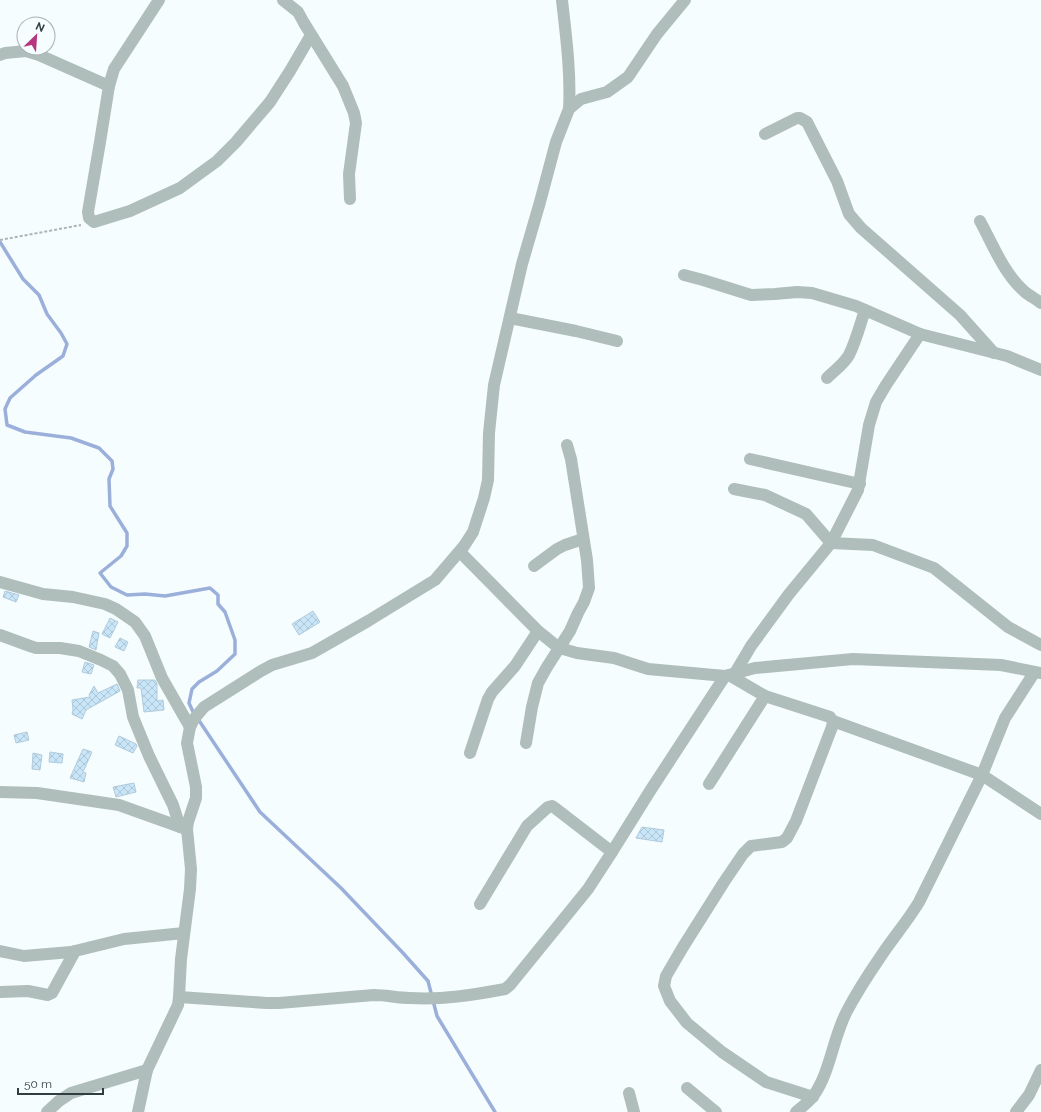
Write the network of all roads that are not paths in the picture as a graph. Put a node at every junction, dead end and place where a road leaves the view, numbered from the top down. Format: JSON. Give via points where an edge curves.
{"nodes":[{"id":1,"x":159,"y":0,"type":"edge"},
{"id":2,"x":283,"y":0,"type":"edge"},
{"id":3,"x":562,"y":0,"type":"edge"},
{"id":4,"x":685,"y":0,"type":"edge"},
{"id":5,"x":311,"y":35,"type":"junction"},
{"id":6,"x":0,"y":55,"type":"edge"},
{"id":7,"x":109,"y":86,"type":"junction"},
{"id":8,"x":569,"y":109,"type":"junction"},
{"id":9,"x":765,"y":134,"type":"dead end"},
{"id":10,"x":350,"y":199,"type":"dead end"},
{"id":11,"x":980,"y":221,"type":"dead end"},
{"id":12,"x":684,"y":275,"type":"dead end"},
{"id":13,"x":1041,"y":303,"type":"edge"},
{"id":14,"x":865,"y":310,"type":"junction"},
{"id":15,"x":510,"y":318,"type":"junction"},
{"id":16,"x":920,"y":334,"type":"junction"},
{"id":17,"x":616,"y":341,"type":"dead end"},
{"id":18,"x":994,"y":353,"type":"junction"},
{"id":19,"x":1041,"y":370,"type":"edge"},
{"id":20,"x":827,"y":378,"type":"dead end"},
{"id":21,"x":567,"y":445,"type":"dead end"},
{"id":22,"x":750,"y":459,"type":"dead end"},
{"id":23,"x":860,"y":484,"type":"junction"},
{"id":24,"x":734,"y":489,"type":"dead end"},
{"id":25,"x":583,"y":539,"type":"junction"},
{"id":26,"x":831,"y":543,"type":"junction"},
{"id":27,"x":460,"y":552,"type":"junction"},
{"id":28,"x":534,"y":566,"type":"dead end"},
{"id":29,"x":0,"y":582,"type":"edge"},
{"id":30,"x":538,"y":631,"type":"junction"},
{"id":31,"x":0,"y":635,"type":"edge"},
{"id":32,"x":1041,"y":645,"type":"edge"},
{"id":33,"x":559,"y":647,"type":"junction"},
{"id":34,"x":1038,"y":673,"type":"edge"},
{"id":35,"x":729,"y":675,"type":"junction"},
{"id":36,"x":765,"y":696,"type":"junction"},
{"id":37,"x":833,"y":721,"type":"junction"},
{"id":38,"x":190,"y":727,"type":"junction"},
{"id":39,"x":526,"y":743,"type":"dead end"},
{"id":40,"x":470,"y":753,"type":"dead end"},
{"id":41,"x":982,"y":775,"type":"junction"},
{"id":42,"x":709,"y":784,"type":"dead end"},
{"id":43,"x":0,"y":792,"type":"edge"},
{"id":44,"x":1041,"y":814,"type":"edge"},
{"id":45,"x":184,"y":828,"type":"junction"},
{"id":46,"x":612,"y":852,"type":"junction"},
{"id":47,"x":480,"y":904,"type":"dead end"},
{"id":48,"x":184,"y":933,"type":"junction"},
{"id":49,"x":0,"y":951,"type":"edge"},
{"id":50,"x":75,"y":951,"type":"junction"},
{"id":51,"x":0,"y":992,"type":"edge"},
{"id":52,"x":179,"y":997,"type":"junction"},
{"id":53,"x":147,"y":1070,"type":"junction"},
{"id":54,"x":1041,"y":1070,"type":"edge"},
{"id":55,"x":687,"y":1088,"type":"dead end"},
{"id":56,"x":628,"y":1093,"type":"dead end"},
{"id":57,"x":813,"y":1097,"type":"junction"},
{"id":58,"x":47,"y":1112,"type":"edge"},
{"id":59,"x":138,"y":1112,"type":"edge"},
{"id":60,"x":634,"y":1112,"type":"edge"},
{"id":61,"x":716,"y":1112,"type":"edge"},
{"id":62,"x":796,"y":1112,"type":"edge"},
{"id":63,"x":1016,"y":1112,"type":"edge"}],
"edges":[{"from":1,"to":7,"type":"street","via":[[119,60]]},
{"from":2,"to":5,"type":"street","via":[[298,12]]},
{"from":3,"to":8,"type":"street","via":[[569,70]]},
{"from":4,"to":8,"type":"street","via":[[657,34],[628,77],[606,92],[581,99]]},
{"from":5,"to":7,"type":"street","via":[[270,102],[217,161],[180,188],[130,211],[94,222],[89,218],[88,212]]},
{"from":5,"to":10,"type":"street","via":[[343,86],[354,113],[356,123],[349,174]]},
{"from":6,"to":7,"type":"street","via":[[26,51]]},
{"from":8,"to":15,"type":"street","via":[[556,142],[522,264]]},
{"from":9,"to":18,"type":"street","via":[[797,118],[807,122],[837,181],[850,214],[861,228],[960,315]]},
{"from":11,"to":13,"type":"street","via":[[1005,268],[1026,292]]},
{"from":12,"to":14,"type":"street","via":[[751,295],[812,293]]},
{"from":14,"to":16,"type":"street"},
{"from":14,"to":20,"type":"street","via":[[849,355]]},
{"from":15,"to":17,"type":"street"},
{"from":15,"to":27,"type":"street","via":[[494,385],[488,480],[473,532]]},
{"from":16,"to":18,"type":"street"},
{"from":16,"to":23,"type":"street","via":[[876,402],[869,425]]},
{"from":18,"to":19,"type":"street"},
{"from":21,"to":25,"type":"street"},
{"from":22,"to":23,"type":"street"},
{"from":23,"to":26,"type":"street"},
{"from":24,"to":26,"type":"street","via":[[765,495],[806,514]]},
{"from":25,"to":28,"type":"street","via":[[565,545]]},
{"from":25,"to":33,"type":"street","via":[[589,588],[570,631]]},
{"from":26,"to":32,"type":"street","via":[[873,545],[934,568],[1008,627]]},
{"from":26,"to":35,"type":"street","via":[[789,594]]},
{"from":27,"to":30,"type":"street"},
{"from":27,"to":38,"type":"street","via":[[434,580],[312,653],[261,671],[204,707]]},
{"from":29,"to":38,"type":"street","via":[[44,594],[105,604],[135,622],[145,636],[162,678]]},
{"from":30,"to":33,"type":"street"},
{"from":30,"to":40,"type":"street","via":[[515,666],[488,699]]},
{"from":31,"to":45,"type":"street","via":[[36,648],[79,651],[113,666],[128,690],[133,717]]},
{"from":33,"to":35,"type":"street","via":[[614,658],[648,669]]},
{"from":33,"to":39,"type":"street","via":[[538,683]]},
{"from":34,"to":35,"type":"street","via":[[1001,665],[853,659],[755,668]]},
{"from":34,"to":41,"type":"street","via":[[1005,718]]},
{"from":35,"to":36,"type":"street"},
{"from":35,"to":46,"type":"street"},
{"from":36,"to":37,"type":"street"},
{"from":36,"to":42,"type":"street"},
{"from":37,"to":41,"type":"street"},
{"from":37,"to":57,"type":"street","via":[[796,821],[787,838],[782,842],[751,846],[743,854],[683,947],[666,976],[664,986],[670,1001],[687,1023],[722,1052],[766,1082]]},
{"from":38,"to":45,"type":"street","via":[[187,743],[196,798]]},
{"from":41,"to":44,"type":"street"},
{"from":41,"to":57,"type":"street","via":[[910,918],[879,959],[847,1011],[826,1072]]},
{"from":43,"to":45,"type":"street","via":[[37,793],[119,805]]},
{"from":45,"to":48,"type":"street","via":[[191,869]]},
{"from":46,"to":47,"type":"street","via":[[555,808],[548,807],[527,826]]},
{"from":46,"to":52,"type":"street","via":[[588,889],[505,989],[455,997],[410,998],[374,995],[273,1003]]},
{"from":48,"to":50,"type":"street","via":[[124,939]]},
{"from":48,"to":52,"type":"street"},
{"from":49,"to":50,"type":"street","via":[[24,956]]},
{"from":50,"to":51,"type":"street","via":[[52,993],[48,995],[28,991]]},
{"from":52,"to":53,"type":"street","via":[[178,1005]]},
{"from":53,"to":58,"type":"street","via":[[71,1093]]},
{"from":53,"to":59,"type":"street"},
{"from":54,"to":63,"type":"street","via":[[1029,1095]]},
{"from":55,"to":61,"type":"street"},
{"from":56,"to":60,"type":"street"},
{"from":57,"to":62,"type":"street"}]}
